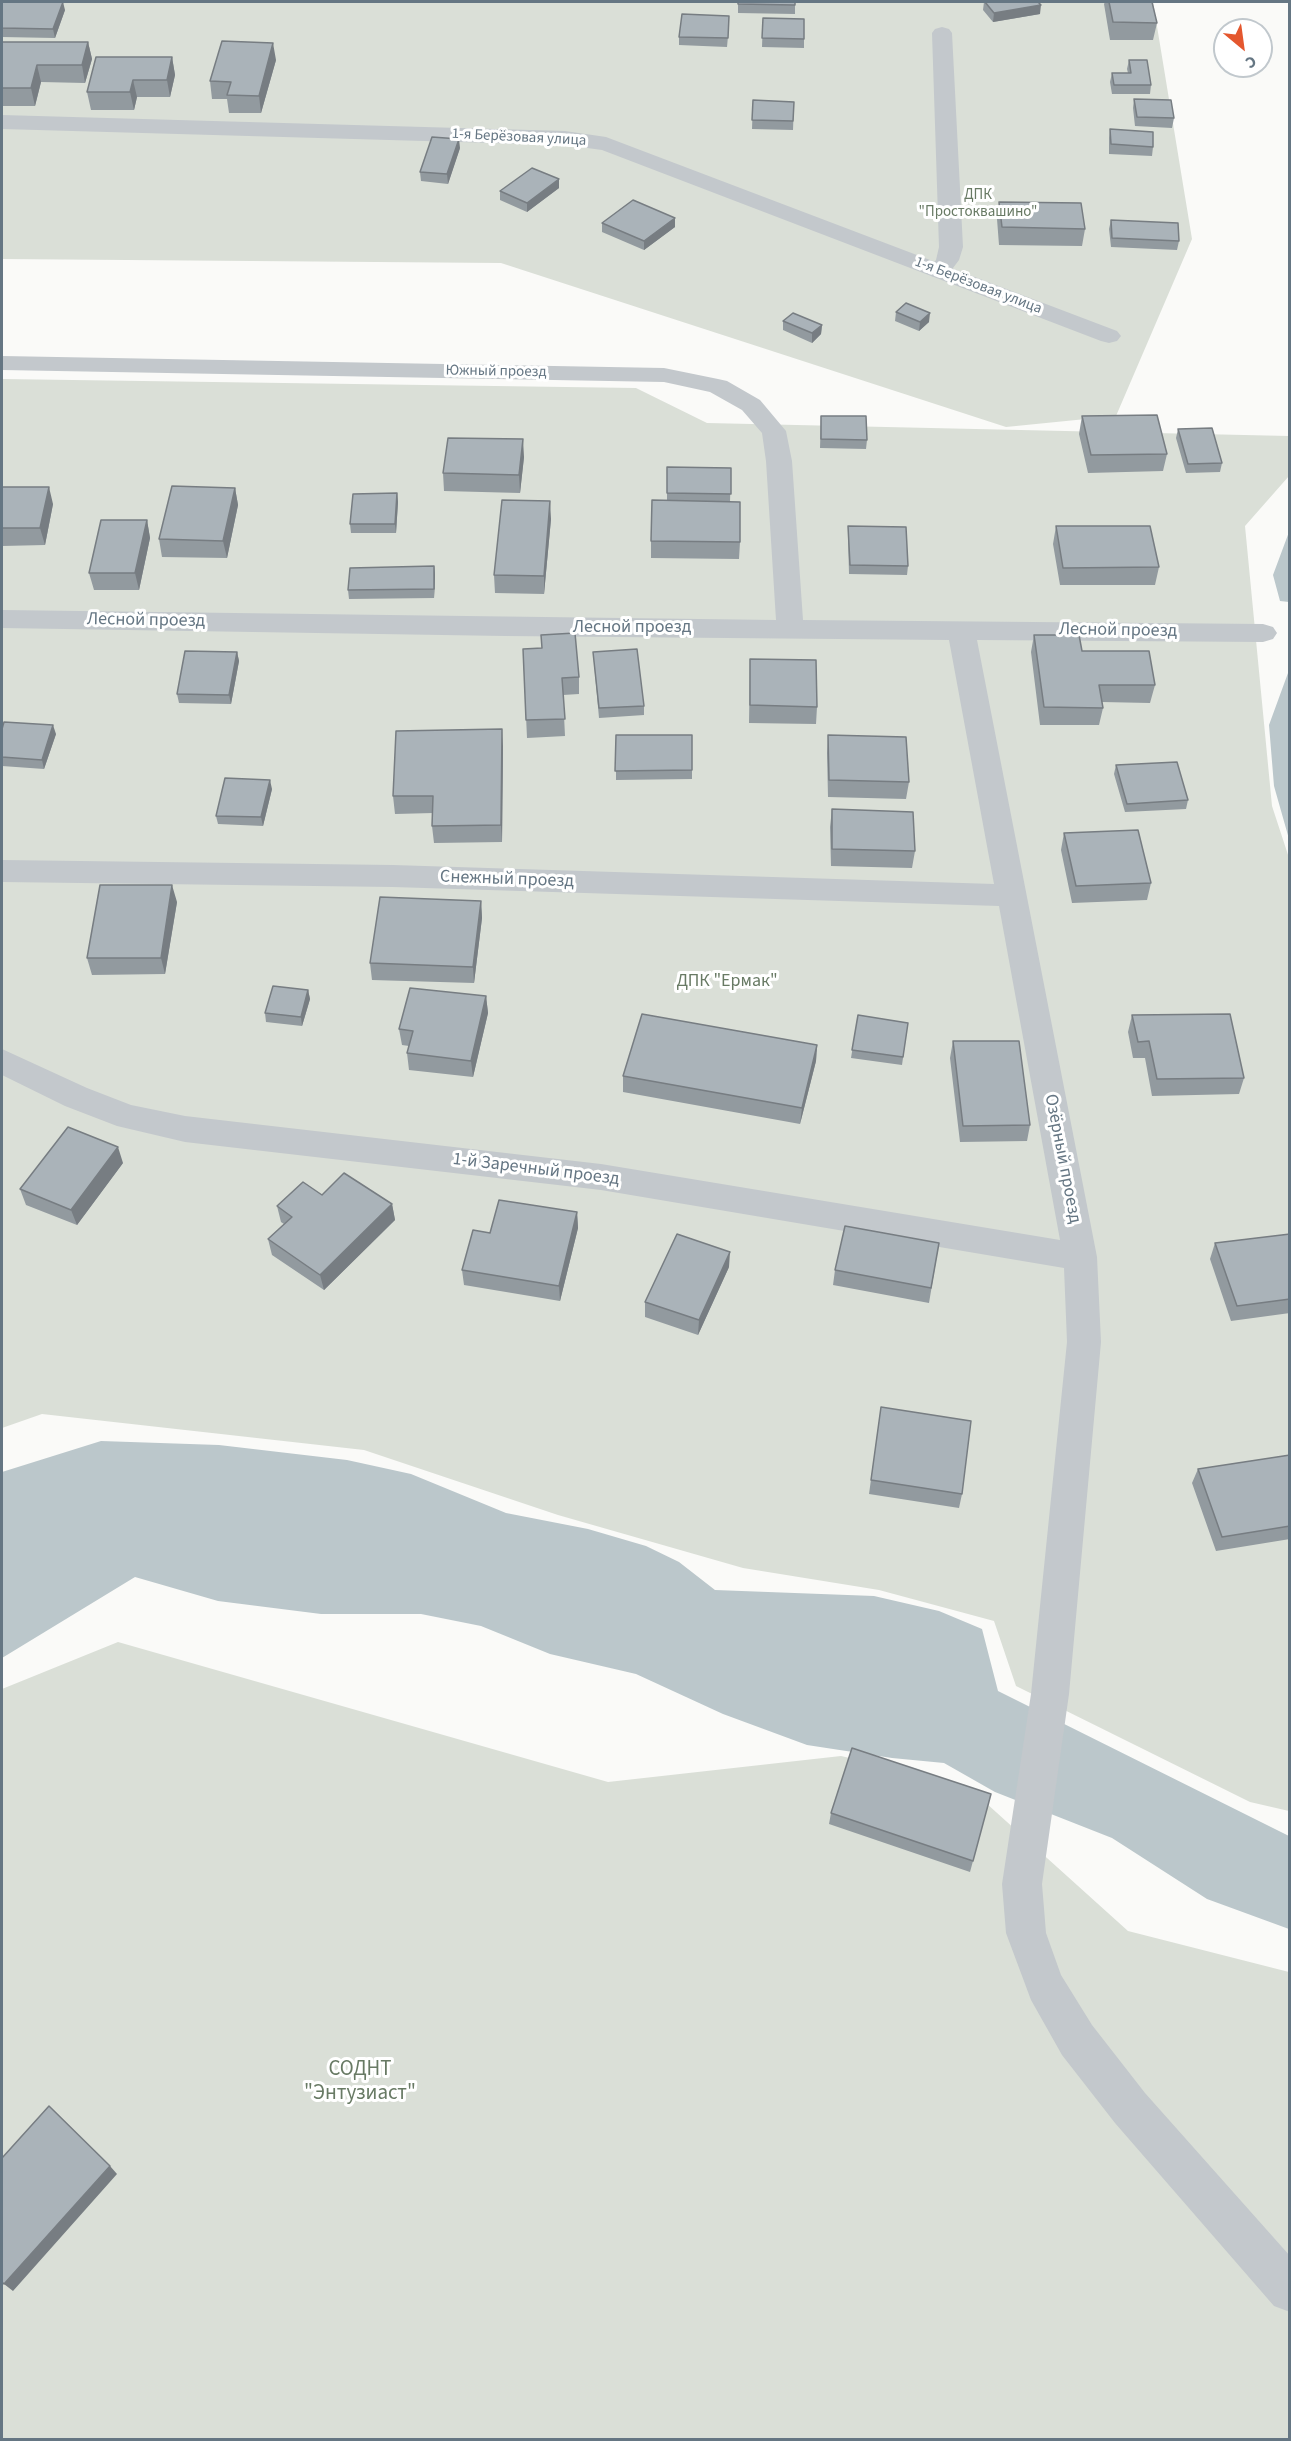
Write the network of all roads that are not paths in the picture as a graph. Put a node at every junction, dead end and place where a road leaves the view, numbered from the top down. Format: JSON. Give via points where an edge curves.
{"nodes":[{"id":1,"x":942,"y":33,"type":"dead end"},
{"id":2,"x":2,"y":122,"type":"edge"},
{"id":3,"x":939,"y":272,"type":"junction"},
{"id":4,"x":1109,"y":336,"type":"dead end"},
{"id":5,"x":2,"y":363,"type":"edge"},
{"id":6,"x":2,"y":619,"type":"edge"},
{"id":7,"x":790,"y":628,"type":"junction"},
{"id":8,"x":961,"y":629,"type":"junction"},
{"id":9,"x":1263,"y":633,"type":"dead end"},
{"id":10,"x":2,"y":871,"type":"edge"},
{"id":11,"x":1012,"y":895,"type":"junction"},
{"id":12,"x":2,"y":1060,"type":"edge"},
{"id":13,"x":1080,"y":1257,"type":"junction"},
{"id":14,"x":1290,"y":2290,"type":"edge"}],
"edges":[{"from":1,"to":3,"type":"street","via":[[951,247]]},
{"from":2,"to":3,"type":"street","name":"1-я Берёзовая улица","via":[[565,138],[606,144]]},
{"from":3,"to":4,"type":"street","name":"1-я Берёзовая улица"},
{"from":5,"to":7,"type":"street","name":"Южный проезд","via":[[664,375],[718,386],[751,405],[774,431]]},
{"from":6,"to":7,"type":"street","name":"Лесной проезд"},
{"from":7,"to":8,"type":"street","name":"Лесной проезд"},
{"from":8,"to":9,"type":"street","name":"Лесной проезд"},
{"from":8,"to":11,"type":"street","name":"Озёрный проезд"},
{"from":10,"to":11,"type":"street","name":"Снежный проезд","via":[[393,876]]},
{"from":11,"to":13,"type":"street","name":"Озёрный проезд"},
{"from":12,"to":13,"type":"street","name":"1-й Заречный проезд","via":[[76,1097],[128,1117],[185,1129],[601,1177]]},
{"from":13,"to":14,"type":"street","name":"Озёрный проезд","via":[[1084,1342],[1050,1694],[1022,1884],[1026,1933],[1050,1995],[1077,2040],[1130,2109]]}]}
